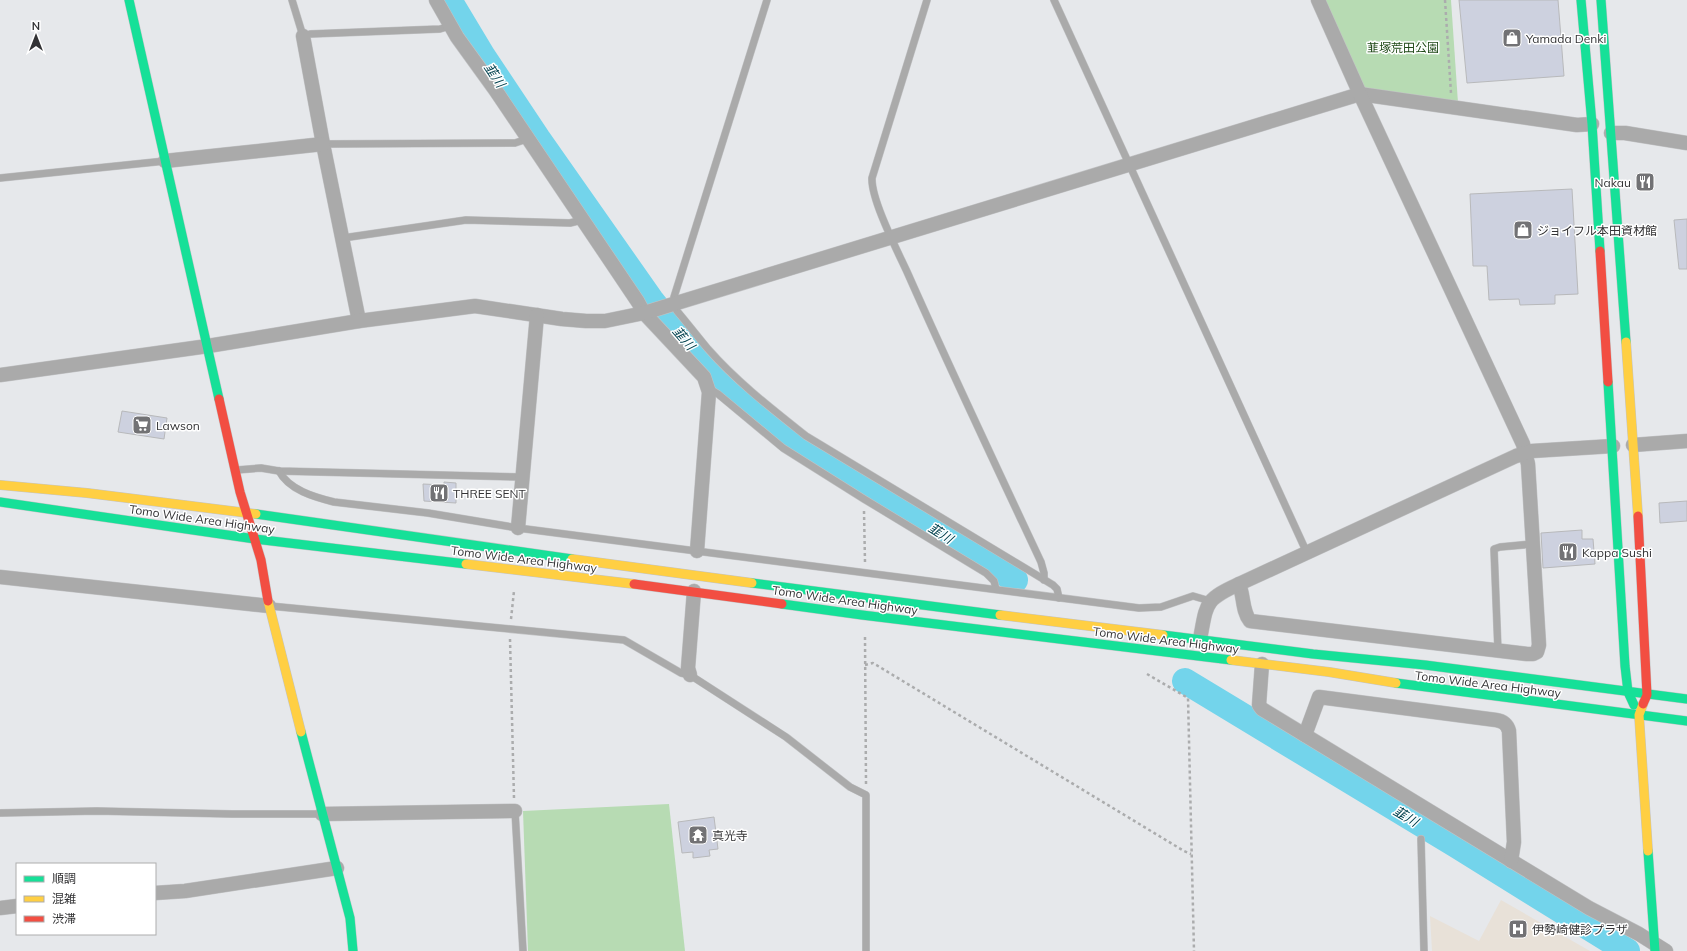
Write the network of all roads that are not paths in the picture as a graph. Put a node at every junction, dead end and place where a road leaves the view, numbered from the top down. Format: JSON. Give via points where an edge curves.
{"nodes":[{"id":1,"x":129,"y":0,"type":"edge"},
{"id":2,"x":292,"y":0,"type":"edge"},
{"id":3,"x":436,"y":0,"type":"edge"},
{"id":4,"x":767,"y":0,"type":"edge"},
{"id":5,"x":927,"y":0,"type":"edge"},
{"id":6,"x":1054,"y":0,"type":"edge"},
{"id":7,"x":1318,"y":0,"type":"edge"},
{"id":8,"x":1581,"y":0,"type":"edge"},
{"id":9,"x":1601,"y":0,"type":"edge"},
{"id":10,"x":450,"y":26,"type":"junction"},
{"id":11,"x":303,"y":36,"type":"junction"},
{"id":12,"x":1360,"y":94,"type":"junction"},
{"id":13,"x":1592,"y":124,"type":"junction"},
{"id":14,"x":1611,"y":133,"type":"junction"},
{"id":15,"x":527,"y":139,"type":"junction"},
{"id":16,"x":1687,"y":143,"type":"edge"},
{"id":17,"x":323,"y":144,"type":"junction"},
{"id":18,"x":165,"y":161,"type":"junction"},
{"id":19,"x":1128,"y":165,"type":"junction"},
{"id":20,"x":0,"y":178,"type":"edge"},
{"id":21,"x":582,"y":220,"type":"junction"},
{"id":22,"x":343,"y":238,"type":"junction"},
{"id":23,"x":892,"y":238,"type":"junction"},
{"id":24,"x":671,"y":305,"type":"junction"},
{"id":25,"x":647,"y":313,"type":"junction"},
{"id":26,"x":537,"y":315,"type":"junction"},
{"id":27,"x":359,"y":321,"type":"junction"},
{"id":28,"x":208,"y":346,"type":"junction"},
{"id":29,"x":0,"y":375,"type":"edge"},
{"id":30,"x":709,"y":392,"type":"junction"},
{"id":31,"x":1687,"y":441,"type":"edge"},
{"id":32,"x":1633,"y":445,"type":"junction"},
{"id":33,"x":1613,"y":446,"type":"junction"},
{"id":34,"x":1525,"y":453,"type":"junction"},
{"id":35,"x":236,"y":470,"type":"junction"},
{"id":36,"x":279,"y":471,"type":"junction"},
{"id":37,"x":522,"y":477,"type":"junction"},
{"id":38,"x":0,"y":485,"type":"edge"},
{"id":39,"x":0,"y":502,"type":"edge"},
{"id":40,"x":246,"y":513,"type":"junction"},
{"id":41,"x":518,"y":528,"type":"junction"},
{"id":42,"x":255,"y":539,"type":"junction"},
{"id":43,"x":1533,"y":544,"type":"junction"},
{"id":44,"x":697,"y":551,"type":"junction"},
{"id":45,"x":1307,"y":552,"type":"junction"},
{"id":46,"x":0,"y":577,"type":"edge"},
{"id":47,"x":1044,"y":580,"type":"junction"},
{"id":48,"x":1239,"y":584,"type":"junction"},
{"id":49,"x":996,"y":589,"type":"junction"},
{"id":50,"x":694,"y":591,"type":"junction"},
{"id":51,"x":1059,"y":598,"type":"junction"},
{"id":52,"x":1210,"y":601,"type":"junction"},
{"id":53,"x":269,"y":606,"type":"junction"},
{"id":54,"x":1200,"y":639,"type":"junction"},
{"id":55,"x":1498,"y":650,"type":"junction"},
{"id":56,"x":1262,"y":664,"type":"junction"},
{"id":57,"x":690,"y":675,"type":"junction"},
{"id":58,"x":1628,"y":692,"type":"junction"},
{"id":59,"x":1646,"y":695,"type":"junction"},
{"id":60,"x":1687,"y":699,"type":"edge"},
{"id":61,"x":1639,"y":715,"type":"junction"},
{"id":62,"x":1687,"y":721,"type":"edge"},
{"id":63,"x":1305,"y":735,"type":"junction"},
{"id":64,"x":515,"y":811,"type":"joint"},
{"id":65,"x":0,"y":813,"type":"edge"},
{"id":66,"x":322,"y":814,"type":"junction"},
{"id":67,"x":1421,"y":839,"type":"dead end"},
{"id":68,"x":1511,"y":861,"type":"junction"},
{"id":69,"x":337,"y":868,"type":"junction"},
{"id":70,"x":156,"y":893,"type":"edge"},
{"id":71,"x":16,"y":906,"type":"edge"},
{"id":72,"x":0,"y":908,"type":"edge"},
{"id":73,"x":1655,"y":947,"type":"edge"},
{"id":74,"x":353,"y":951,"type":"edge"},
{"id":75,"x":523,"y":951,"type":"edge"},
{"id":76,"x":866,"y":951,"type":"edge"},
{"id":77,"x":1424,"y":951,"type":"edge"},
{"id":78,"x":1666,"y":951,"type":"edge"}],
"edges":[{"from":1,"to":18,"type":"main road"},
{"from":2,"to":11,"type":"lane"},
{"from":3,"to":10,"type":"street"},
{"from":4,"to":24,"type":"lane"},
{"from":5,"to":23,"type":"lane","via":[[872,178],[874,194]]},
{"from":6,"to":19,"type":"lane"},
{"from":7,"to":12,"type":"street"},
{"from":8,"to":13,"type":"main road"},
{"from":9,"to":14,"type":"main road"},
{"from":10,"to":11,"type":"lane","via":[[440,29]]},
{"from":10,"to":15,"type":"street"},
{"from":11,"to":17,"type":"street"},
{"from":12,"to":13,"type":"street","via":[[1577,125]]},
{"from":12,"to":19,"type":"street"},
{"from":12,"to":34,"type":"street","via":[[1524,444]]},
{"from":13,"to":33,"type":"main road"},
{"from":14,"to":16,"type":"street"},
{"from":14,"to":32,"type":"main road"},
{"from":15,"to":17,"type":"lane","via":[[515,143]]},
{"from":15,"to":21,"type":"street"},
{"from":17,"to":18,"type":"street"},
{"from":17,"to":22,"type":"street"},
{"from":18,"to":20,"type":"lane"},
{"from":18,"to":28,"type":"main road"},
{"from":19,"to":23,"type":"street"},
{"from":19,"to":45,"type":"lane"},
{"from":21,"to":22,"type":"lane","via":[[570,224],[466,220]]},
{"from":21,"to":25,"type":"street"},
{"from":22,"to":27,"type":"street"},
{"from":23,"to":24,"type":"street"},
{"from":23,"to":47,"type":"lane","via":[[955,380],[1042,562]]},
{"from":24,"to":25,"type":"street"},
{"from":24,"to":47,"type":"lane","via":[[731,372],[777,414],[806,436]]},
{"from":25,"to":26,"type":"street","via":[[605,320]]},
{"from":25,"to":30,"type":"street","via":[[704,377]]},
{"from":26,"to":27,"type":"street","via":[[476,306]]},
{"from":26,"to":37,"type":"street"},
{"from":27,"to":28,"type":"street"},
{"from":28,"to":29,"type":"street"},
{"from":28,"to":35,"type":"main road"},
{"from":30,"to":44,"type":"street"},
{"from":30,"to":49,"type":"lane","via":[[718,394],[783,448],[986,573],[994,581]]},
{"from":31,"to":32,"type":"street"},
{"from":32,"to":59,"type":"main road"},
{"from":33,"to":34,"type":"street"},
{"from":33,"to":58,"type":"main road"},
{"from":34,"to":43,"type":"street","via":[[1528,464]]},
{"from":34,"to":45,"type":"street"},
{"from":35,"to":36,"type":"lane","via":[[261,468]]},
{"from":35,"to":40,"type":"main road"},
{"from":36,"to":37,"type":"lane"},
{"from":36,"to":41,"type":"lane","via":[[292,486],[334,502],[428,513]]},
{"from":37,"to":41,"type":"street"},
{"from":38,"to":40,"type":"main road","name":"Tomo Wide Area Highway","via":[[88,493]]},
{"from":39,"to":42,"type":"main road","name":"Tomo Wide Area Highway"},
{"from":40,"to":42,"type":"main road"},
{"from":40,"to":54,"type":"main road","name":"Tomo Wide Area Highway","via":[[847,596]]},
{"from":41,"to":44,"type":"lane"},
{"from":42,"to":50,"type":"main road","name":"Tomo Wide Area Highway"},
{"from":42,"to":53,"type":"main road"},
{"from":43,"to":55,"type":"lane","via":[[1494,549]]},
{"from":43,"to":55,"type":"street","via":[[1538,649],[1532,654]]},
{"from":44,"to":49,"type":"lane"},
{"from":45,"to":48,"type":"street"},
{"from":46,"to":53,"type":"street"},
{"from":47,"to":51,"type":"lane","via":[[1057,589]]},
{"from":48,"to":52,"type":"street"},
{"from":48,"to":55,"type":"street","via":[[1250,621]]},
{"from":49,"to":51,"type":"lane"},
{"from":50,"to":56,"type":"main road","name":"Tomo Wide Area Highway","via":[[869,616]]},
{"from":50,"to":57,"type":"street","via":[[688,668]]},
{"from":51,"to":52,"type":"lane","via":[[1144,608],[1161,606],[1193,596]]},
{"from":52,"to":54,"type":"street"},
{"from":53,"to":57,"type":"lane","via":[[624,640],[681,673]]},
{"from":53,"to":66,"type":"main road"},
{"from":54,"to":58,"type":"main road","name":"Tomo Wide Area Highway"},
{"from":56,"to":61,"type":"main road","name":"Tomo Wide Area Highway","via":[[1424,688]]},
{"from":56,"to":63,"type":"street","via":[[1259,706]]},
{"from":57,"to":76,"type":"lane","via":[[780,734],[850,787],[866,795]]},
{"from":58,"to":59,"type":"main road","name":"Tomo Wide Area Highway"},
{"from":58,"to":61,"type":"main road"},
{"from":59,"to":60,"type":"main road","name":"Tomo Wide Area Highway"},
{"from":59,"to":61,"type":"main road"},
{"from":61,"to":62,"type":"main road","name":"Tomo Wide Area Highway"},
{"from":61,"to":73,"type":"main road"},
{"from":63,"to":68,"type":"street"},
{"from":63,"to":68,"type":"street","via":[[1319,697],[1504,722],[1509,731],[1514,842]]},
{"from":64,"to":66,"type":"street"},
{"from":64,"to":75,"type":"lane"},
{"from":65,"to":66,"type":"lane","via":[[97,811]]},
{"from":66,"to":69,"type":"main road"},
{"from":67,"to":77,"type":"lane"},
{"from":68,"to":73,"type":"street"},
{"from":69,"to":70,"type":"street","via":[[185,891]]},
{"from":69,"to":74,"type":"main road","via":[[350,918]]},
{"from":71,"to":72,"type":"street"},
{"from":73,"to":78,"type":"street"}]}
